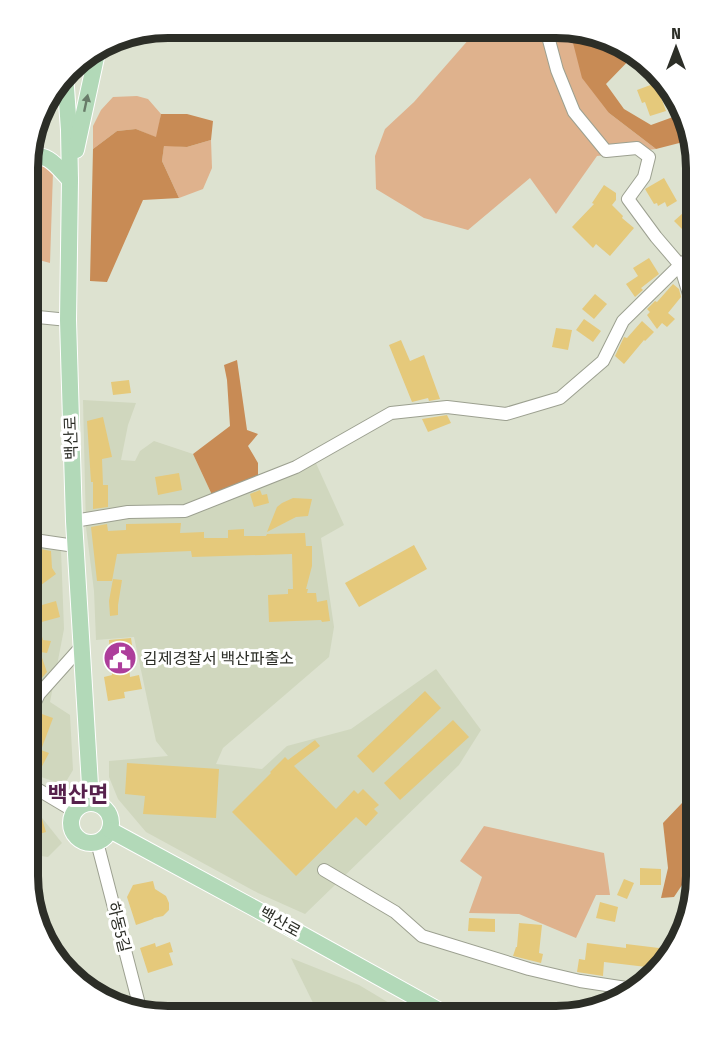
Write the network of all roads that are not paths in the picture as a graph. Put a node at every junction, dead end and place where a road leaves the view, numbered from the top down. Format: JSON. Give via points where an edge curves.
{"nodes":[{"id":1,"x":548,"y":38,"type":"edge"},
{"id":2,"x":96,"y":59,"type":"edge"},
{"id":3,"x":66,"y":87,"type":"edge"},
{"id":4,"x":39,"y":155,"type":"edge"},
{"id":5,"x":70,"y":180,"type":"junction"},
{"id":6,"x":686,"y":261,"type":"edge"},
{"id":7,"x":680,"y":265,"type":"junction"},
{"id":8,"x":686,"y":284,"type":"edge"},
{"id":9,"x":38,"y":316,"type":"edge"},
{"id":10,"x":68,"y":320,"type":"junction"},
{"id":11,"x":74,"y":521,"type":"junction"},
{"id":12,"x":38,"y":540,"type":"edge"},
{"id":13,"x":75,"y":546,"type":"junction"},
{"id":14,"x":81,"y":647,"type":"junction"},
{"id":15,"x":38,"y":696,"type":"edge"},
{"id":16,"x":38,"y":790,"type":"edge"},
{"id":17,"x":91,"y":802,"type":"junction"},
{"id":18,"x":74,"y":811,"type":"junction"},
{"id":19,"x":110,"y":830,"type":"junction"},
{"id":20,"x":97,"y":843,"type":"junction"},
{"id":21,"x":324,"y":870,"type":"dead end"},
{"id":22,"x":623,"y":987,"type":"edge"},
{"id":23,"x":138,"y":1002,"type":"edge"},
{"id":24,"x":431,"y":1006,"type":"edge"}],
"edges":[{"from":1,"to":7,"type":"street","via":[[574,112],[606,151],[637,148],[649,157],[644,177],[628,199]]},
{"from":5,"to":2,"type":"main road","one_way":true},
{"from":3,"to":5,"type":"main road","name":"백산로"},
{"from":4,"to":5,"type":"main road","via":[[45,156]]},
{"from":5,"to":10,"type":"main road","name":"백산로"},
{"from":6,"to":7,"type":"street"},
{"from":7,"to":8,"type":"street"},
{"from":7,"to":11,"type":"street","via":[[623,321],[603,361],[560,398],[506,414],[447,407],[391,413],[296,466],[185,511],[128,512]]},
{"from":9,"to":10,"type":"street"},
{"from":10,"to":11,"type":"main road","name":"백산로"},
{"from":11,"to":13,"type":"main road","name":"백산로"},
{"from":12,"to":13,"type":"street"},
{"from":13,"to":14,"type":"main road","name":"백산로"},
{"from":14,"to":15,"type":"street"},
{"from":14,"to":17,"type":"main road","name":"백산로"},
{"from":16,"to":18,"type":"street"},
{"from":17,"to":18,"type":"main road"},
{"from":17,"to":19,"type":"main road","via":[[108,811]]},
{"from":18,"to":20,"type":"main road","via":[[70,823],[74,835],[84,842]]},
{"from":19,"to":20,"type":"main road"},
{"from":19,"to":24,"type":"main road","name":"백산로"},
{"from":20,"to":23,"type":"street","name":"하동5길"},
{"from":21,"to":22,"type":"street","via":[[395,912],[422,936],[529,969]]}]}
